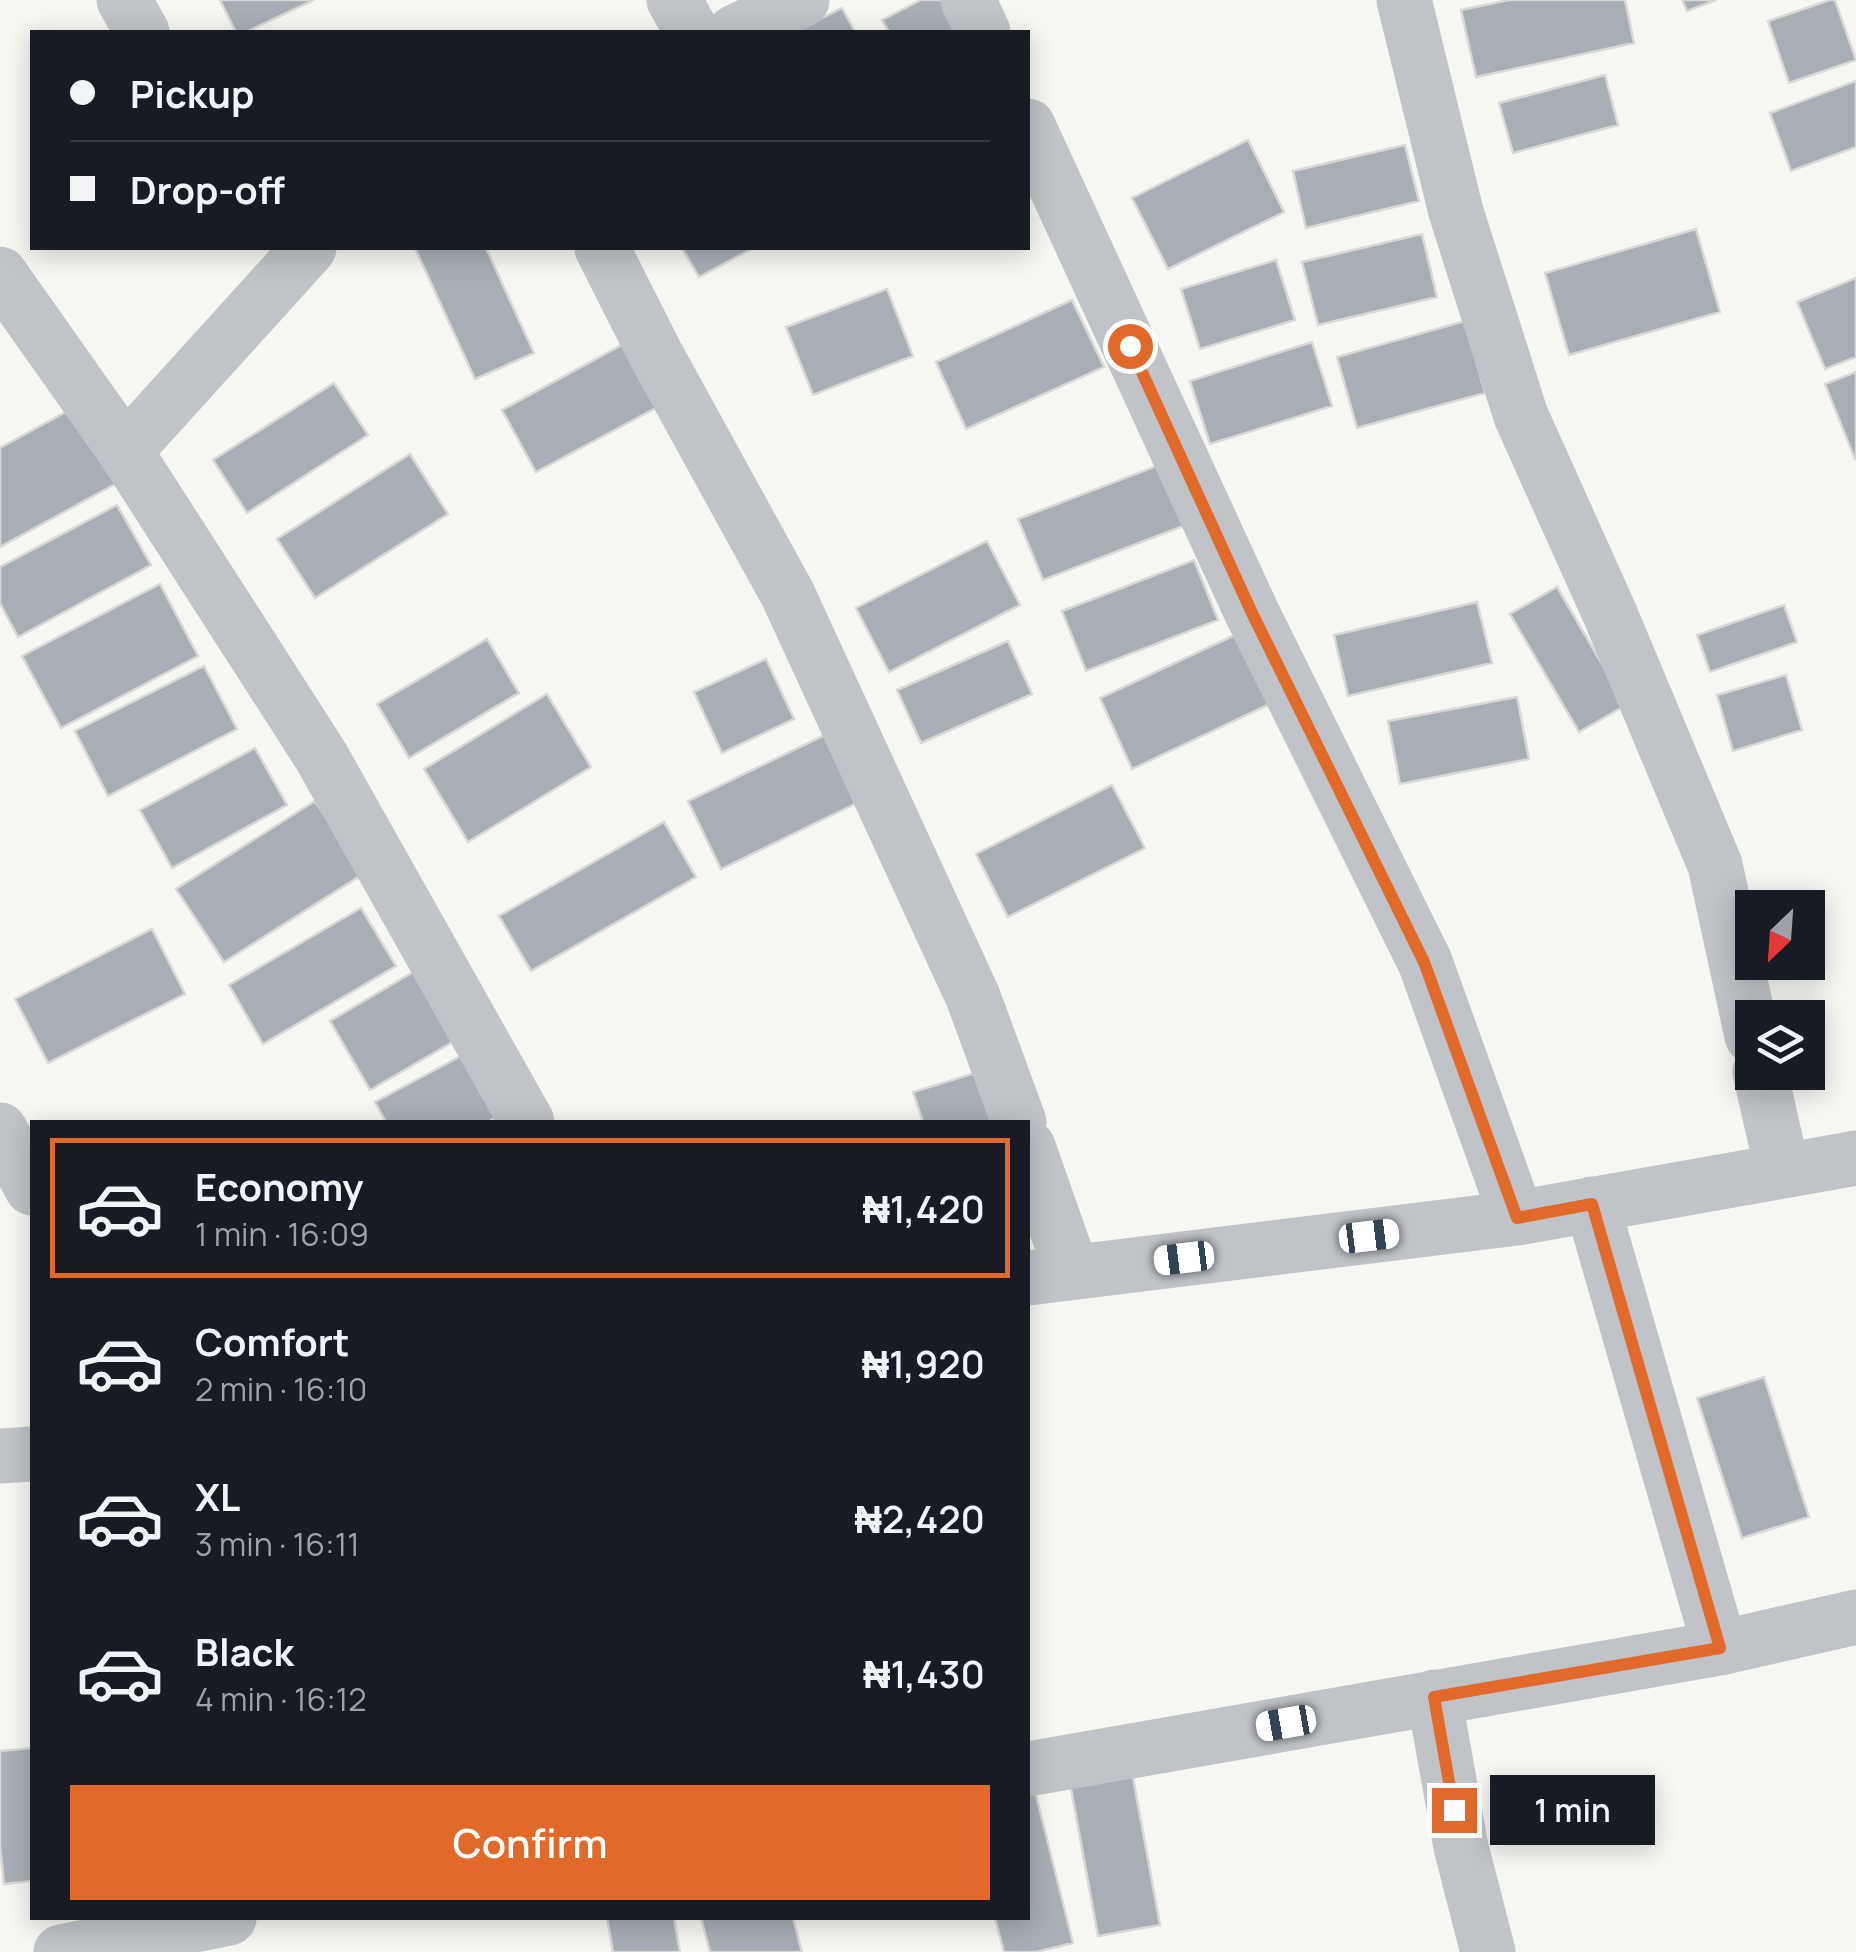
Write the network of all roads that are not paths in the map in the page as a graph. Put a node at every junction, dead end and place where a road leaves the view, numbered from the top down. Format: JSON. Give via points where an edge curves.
{"nodes":[{"id":1,"x":124,"y":0,"type":"edge"},
{"id":2,"x":674,"y":0,"type":"edge"},
{"id":3,"x":802,"y":0,"type":"edge"},
{"id":4,"x":968,"y":0,"type":"edge"},
{"id":5,"x":1404,"y":0,"type":"edge"},
{"id":6,"x":141,"y":30,"type":"edge"},
{"id":7,"x":691,"y":30,"type":"edge"},
{"id":8,"x":740,"y":30,"type":"edge"},
{"id":9,"x":982,"y":30,"type":"edge"},
{"id":10,"x":1030,"y":130,"type":"edge"},
{"id":11,"x":307,"y":250,"type":"edge"},
{"id":12,"x":603,"y":250,"type":"edge"},
{"id":13,"x":0,"y":274,"type":"edge"},
{"id":14,"x":125,"y":451,"type":"junction"},
{"id":15,"x":1744,"y":1000,"type":"edge"},
{"id":16,"x":1764,"y":1090,"type":"edge"},
{"id":17,"x":526,"y":1120,"type":"edge"},
{"id":18,"x":1017,"y":1120,"type":"edge"},
{"id":19,"x":0,"y":1130,"type":"edge"},
{"id":20,"x":1856,"y":1158,"type":"edge"},
{"id":21,"x":1030,"y":1159,"type":"edge"},
{"id":22,"x":1782,"y":1169,"type":"junction"},
{"id":23,"x":30,"y":1184,"type":"edge"},
{"id":24,"x":1592,"y":1204,"type":"junction"},
{"id":25,"x":1517,"y":1218,"type":"junction"},
{"id":26,"x":1050,"y":1275,"type":"edge"},
{"id":27,"x":30,"y":1454,"type":"edge"},
{"id":28,"x":0,"y":1456,"type":"edge"},
{"id":29,"x":1856,"y":1617,"type":"edge"},
{"id":30,"x":1720,"y":1648,"type":"junction"},
{"id":31,"x":1434,"y":1697,"type":"junction"},
{"id":32,"x":1030,"y":1769,"type":"edge"},
{"id":33,"x":207,"y":1920,"type":"edge"},
{"id":34,"x":117,"y":1928,"type":"edge"},
{"id":35,"x":61,"y":1952,"type":"edge"},
{"id":36,"x":1488,"y":1952,"type":"edge"}],
"edges":[{"from":1,"to":6,"type":"street"},
{"from":2,"to":7,"type":"street"},
{"from":3,"to":8,"type":"street"},
{"from":4,"to":9,"type":"street"},
{"from":5,"to":15,"type":"street","via":[[1456,212],[1521,416],[1714,865]]},
{"from":10,"to":25,"type":"street","via":[[1252,613],[1424,962]]},
{"from":11,"to":14,"type":"street"},
{"from":12,"to":18,"type":"street","via":[[788,595],[973,997]]},
{"from":13,"to":14,"type":"street"},
{"from":14,"to":17,"type":"street","via":[[322,756]]},
{"from":16,"to":22,"type":"street"},
{"from":19,"to":23,"type":"street"},
{"from":20,"to":22,"type":"street"},
{"from":21,"to":26,"type":"street"},
{"from":22,"to":24,"type":"street"},
{"from":24,"to":25,"type":"street"},
{"from":24,"to":30,"type":"street"},
{"from":25,"to":26,"type":"street"},
{"from":27,"to":28,"type":"street"},
{"from":29,"to":30,"type":"street"},
{"from":30,"to":31,"type":"street"},
{"from":31,"to":32,"type":"street"},
{"from":31,"to":36,"type":"street","via":[[1460,1847]]},
{"from":33,"to":34,"type":"street"},
{"from":34,"to":35,"type":"street"}]}
